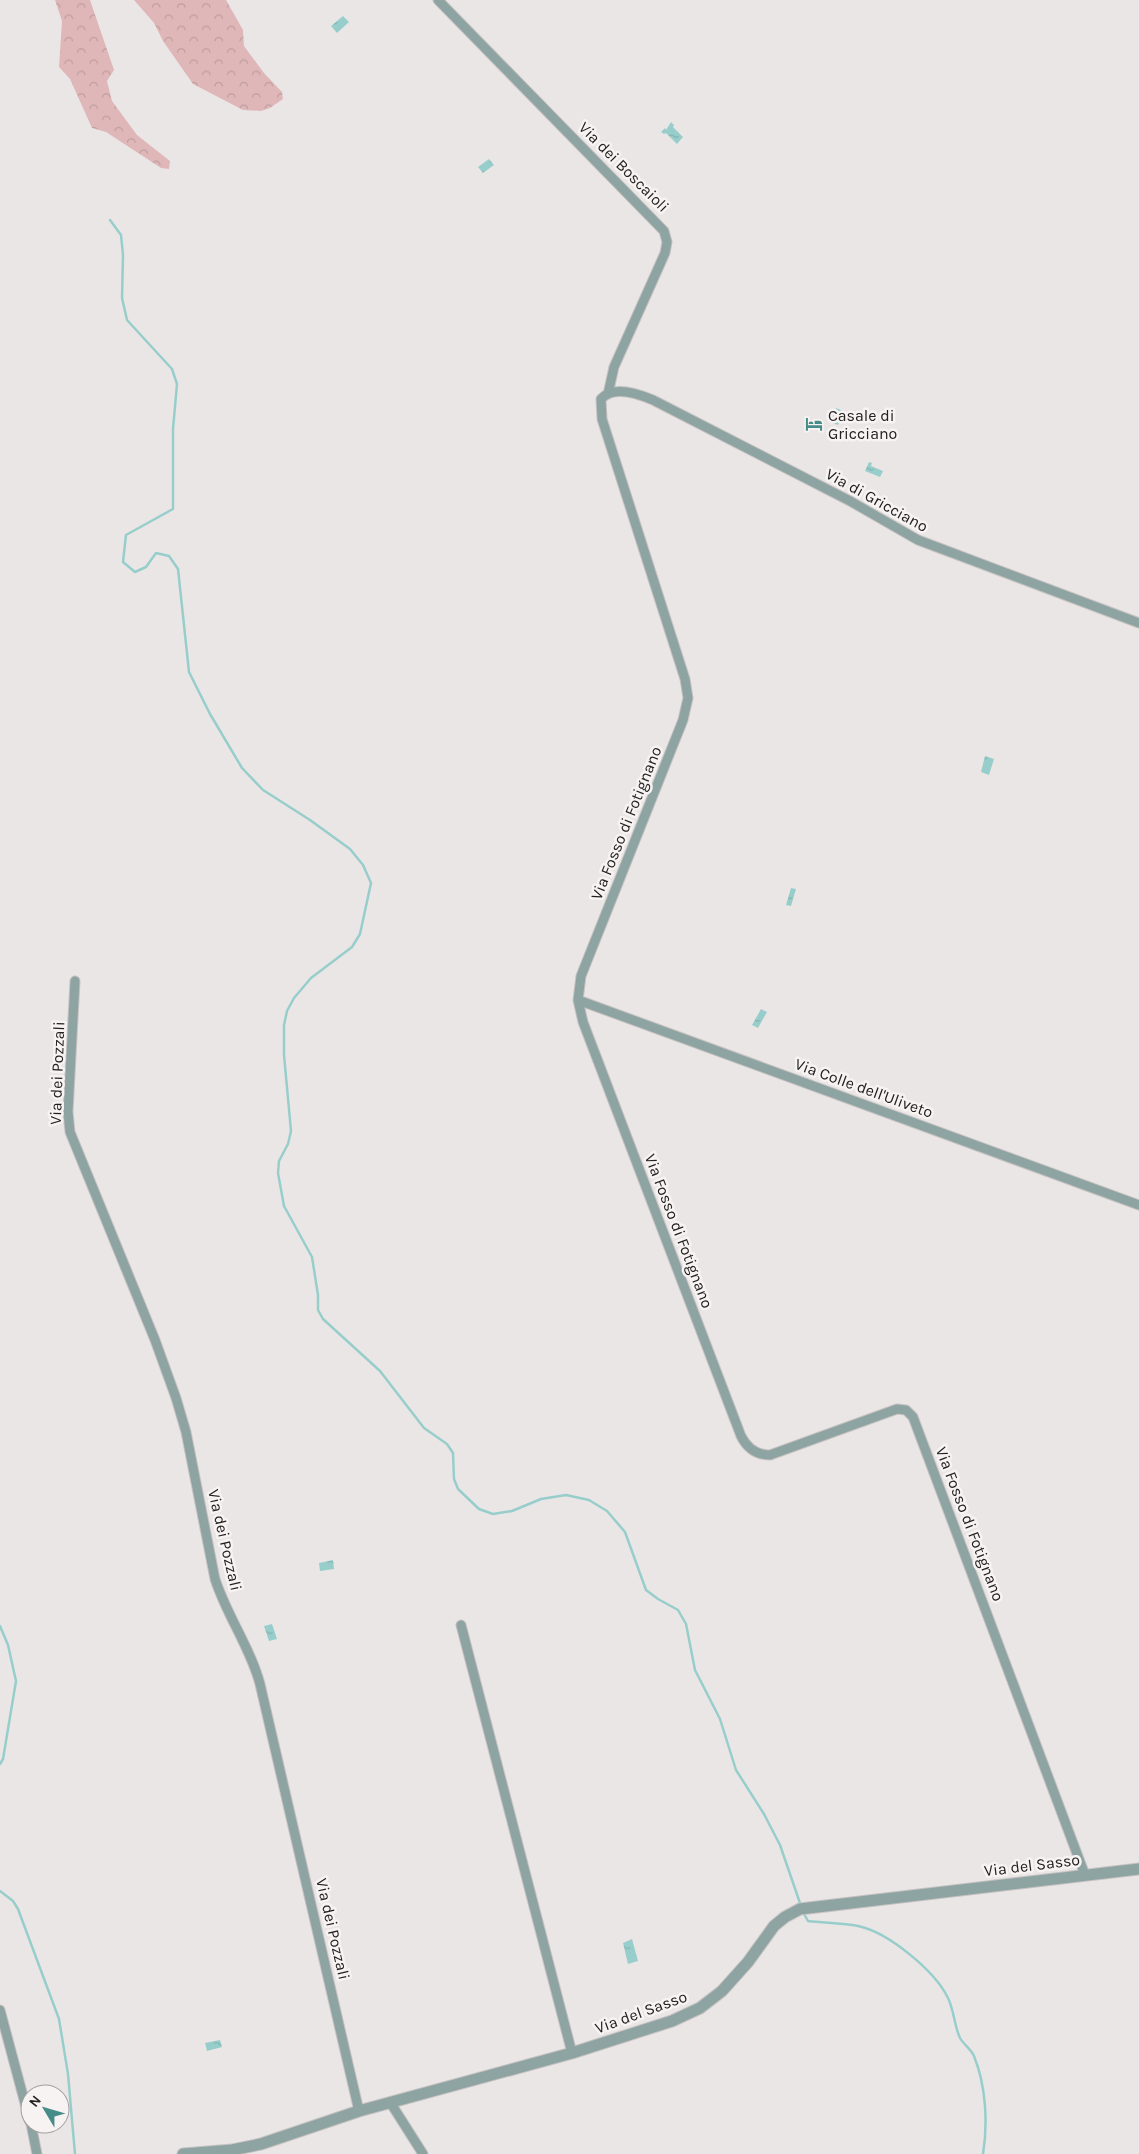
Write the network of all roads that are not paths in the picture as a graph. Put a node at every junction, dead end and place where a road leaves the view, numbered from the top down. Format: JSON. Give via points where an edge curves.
{"nodes":[{"id":1,"x":438,"y":0,"type":"edge"},
{"id":2,"x":608,"y":394,"type":"junction"},
{"id":3,"x":1139,"y":623,"type":"edge"},
{"id":4,"x":75,"y":981,"type":"dead end"},
{"id":5,"x":578,"y":1000,"type":"junction"},
{"id":6,"x":1139,"y":1205,"type":"edge"},
{"id":7,"x":461,"y":1624,"type":"dead end"},
{"id":8,"x":1139,"y":1869,"type":"edge"},
{"id":9,"x":1085,"y":1875,"type":"junction"},
{"id":10,"x":0,"y":2010,"type":"edge"},
{"id":11,"x":572,"y":2053,"type":"junction"},
{"id":12,"x":20,"y":2085,"type":"edge"},
{"id":13,"x":390,"y":2102,"type":"junction"},
{"id":14,"x":359,"y":2111,"type":"junction"},
{"id":15,"x":32,"y":2134,"type":"edge"},
{"id":16,"x":37,"y":2154,"type":"edge"},
{"id":17,"x":183,"y":2154,"type":"edge"},
{"id":18,"x":423,"y":2154,"type":"edge"}],
"edges":[{"from":1,"to":2,"type":"street","name":"Via dei Boscaioli","via":[[664,230],[665,253],[612,372]]},
{"from":2,"to":3,"type":"street","name":"Via di Gricciano","via":[[625,392],[653,400],[850,501],[918,540]]},
{"from":2,"to":5,"type":"street","name":"Via Fosso di Fotignano","via":[[600,402],[602,419],[688,700],[582,972]]},
{"from":4,"to":14,"type":"street","name":"Via dei Pozzali","via":[[68,1112],[70,1132],[156,1340],[184,1422],[216,1579],[262,1688]]},
{"from":5,"to":6,"type":"street","name":"Via Colle dell'Uliveto"},
{"from":5,"to":9,"type":"street","name":"Via Fosso di Fotignano","via":[[746,1444],[756,1452],[770,1455],[897,1409],[906,1410],[913,1416]]},
{"from":7,"to":11,"type":"street"},
{"from":8,"to":9,"type":"street","name":"Via del Sasso"},
{"from":9,"to":11,"type":"street","name":"Via del Sasso","via":[[794,1912],[777,1923],[738,1975],[705,2004],[648,2029]]},
{"from":10,"to":12,"type":"street"},
{"from":11,"to":13,"type":"street","name":"Via del Sasso"},
{"from":13,"to":14,"type":"street","name":"Via del Sasso"},
{"from":13,"to":18,"type":"street"},
{"from":14,"to":17,"type":"street","name":"Via del Sasso","via":[[256,2145]]},
{"from":15,"to":16,"type":"street"}]}
